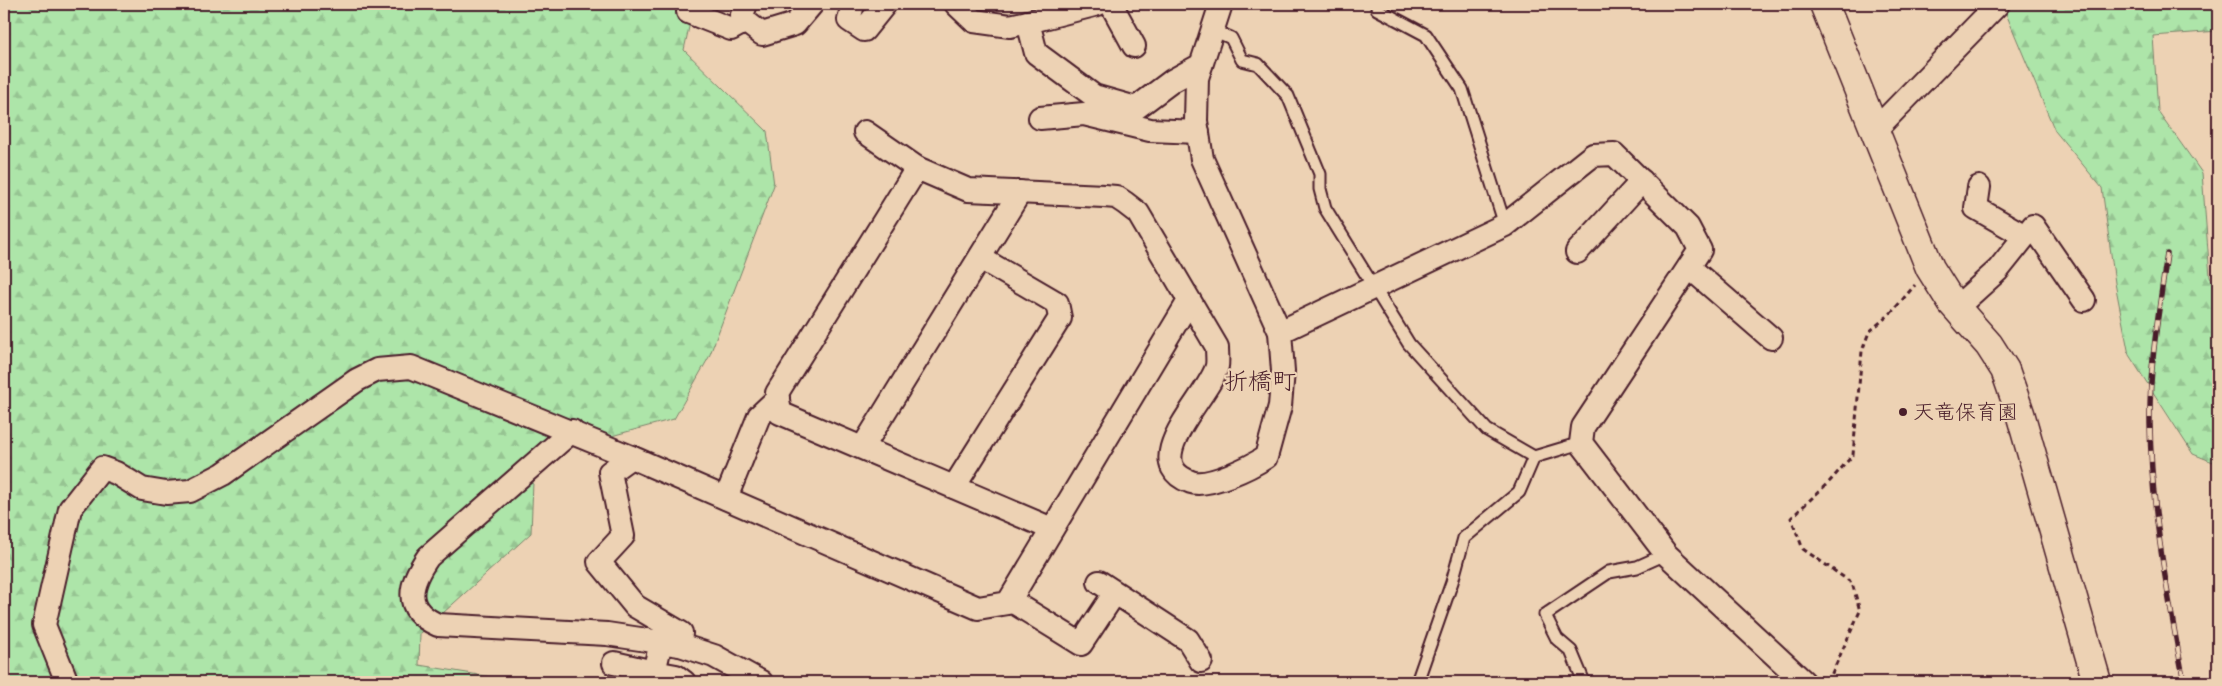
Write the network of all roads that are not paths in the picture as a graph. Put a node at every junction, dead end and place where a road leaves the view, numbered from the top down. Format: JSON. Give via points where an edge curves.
{"nodes":[{"id":1,"x":812,"y":4,"type":"edge"},
{"id":2,"x":853,"y":4,"type":"edge"},
{"id":3,"x":885,"y":4,"type":"edge"},
{"id":4,"x":956,"y":4,"type":"edge"},
{"id":5,"x":1098,"y":4,"type":"edge"},
{"id":6,"x":1111,"y":4,"type":"edge"},
{"id":7,"x":1221,"y":4,"type":"edge"},
{"id":8,"x":1824,"y":4,"type":"edge"},
{"id":9,"x":1998,"y":4,"type":"edge"},
{"id":10,"x":1377,"y":9,"type":"dead end"},
{"id":11,"x":688,"y":12,"type":"dead end"},
{"id":12,"x":745,"y":13,"type":"edge"},
{"id":13,"x":1028,"y":22,"type":"junction"},
{"id":14,"x":1213,"y":30,"type":"junction"},
{"id":15,"x":1134,"y":46,"type":"dead end"},
{"id":16,"x":1201,"y":65,"type":"junction"},
{"id":17,"x":1040,"y":118,"type":"dead end"},
{"id":18,"x":1874,"y":128,"type":"junction"},
{"id":19,"x":865,"y":132,"type":"dead end"},
{"id":20,"x":1198,"y":132,"type":"junction"},
{"id":21,"x":917,"y":168,"type":"junction"},
{"id":22,"x":1642,"y":181,"type":"junction"},
{"id":23,"x":1979,"y":187,"type":"dead end"},
{"id":24,"x":1020,"y":192,"type":"junction"},
{"id":25,"x":1506,"y":226,"type":"junction"},
{"id":26,"x":2025,"y":236,"type":"junction"},
{"id":27,"x":1577,"y":252,"type":"dead end"},
{"id":28,"x":980,"y":258,"type":"junction"},
{"id":29,"x":1688,"y":267,"type":"junction"},
{"id":30,"x":1373,"y":288,"type":"junction"},
{"id":31,"x":2084,"y":300,"type":"dead end"},
{"id":32,"x":1189,"y":301,"type":"junction"},
{"id":33,"x":1956,"y":308,"type":"junction"},
{"id":34,"x":1280,"y":332,"type":"junction"},
{"id":35,"x":1771,"y":338,"type":"dead end"},
{"id":36,"x":778,"y":398,"type":"junction"},
{"id":37,"x":572,"y":431,"type":"junction"},
{"id":38,"x":1581,"y":443,"type":"junction"},
{"id":39,"x":862,"y":447,"type":"junction"},
{"id":40,"x":631,"y":457,"type":"junction"},
{"id":41,"x":1534,"y":457,"type":"junction"},
{"id":42,"x":954,"y":487,"type":"junction"},
{"id":43,"x":726,"y":498,"type":"junction"},
{"id":44,"x":1052,"y":529,"type":"junction"},
{"id":45,"x":1666,"y":554,"type":"junction"},
{"id":46,"x":1010,"y":600,"type":"junction"},
{"id":47,"x":670,"y":644,"type":"junction"},
{"id":48,"x":1201,"y":661,"type":"dead end"},
{"id":49,"x":614,"y":663,"type":"dead end"},
{"id":50,"x":654,"y":672,"type":"junction"},
{"id":51,"x":67,"y":682,"type":"edge"},
{"id":52,"x":684,"y":682,"type":"edge"},
{"id":53,"x":761,"y":682,"type":"edge"},
{"id":54,"x":1417,"y":682,"type":"edge"},
{"id":55,"x":1584,"y":682,"type":"edge"},
{"id":56,"x":1804,"y":682,"type":"edge"},
{"id":57,"x":2096,"y":682,"type":"edge"}],
"edges":[{"from":1,"to":12,"type":"street","via":[[795,24],[762,34]]},
{"from":2,"to":3,"type":"street","via":[[849,20],[864,30]]},
{"from":4,"to":13,"type":"street","via":[[974,21],[1010,26]]},
{"from":5,"to":13,"type":"street"},
{"from":6,"to":15,"type":"street"},
{"from":7,"to":14,"type":"street"},
{"from":8,"to":18,"type":"street"},
{"from":9,"to":18,"type":"street"},
{"from":10,"to":25,"type":"lane","via":[[1426,35],[1462,89]]},
{"from":11,"to":12,"type":"street","via":[[731,29]]},
{"from":13,"to":16,"type":"street","via":[[1036,53],[1094,96],[1118,104],[1136,108],[1172,81]]},
{"from":14,"to":16,"type":"street"},
{"from":14,"to":30,"type":"lane","via":[[1231,38],[1242,60],[1258,64],[1288,96],[1320,174],[1320,189],[1326,208]]},
{"from":16,"to":20,"type":"street","via":[[1197,78]]},
{"from":17,"to":20,"type":"street","via":[[1084,114],[1150,130]]},
{"from":18,"to":33,"type":"street","via":[[1930,268]]},
{"from":19,"to":21,"type":"street"},
{"from":20,"to":34,"type":"street","via":[[1202,159]]},
{"from":21,"to":24,"type":"street","via":[[968,190]]},
{"from":21,"to":36,"type":"street","via":[[777,393]]},
{"from":22,"to":25,"type":"street","via":[[1614,154],[1593,155]]},
{"from":22,"to":27,"type":"street"},
{"from":22,"to":29,"type":"street","via":[[1688,227],[1700,250]]},
{"from":23,"to":26,"type":"street","via":[[1976,208]]},
{"from":24,"to":28,"type":"street"},
{"from":24,"to":32,"type":"street","via":[[1116,197],[1125,202],[1138,213]]},
{"from":25,"to":30,"type":"street"},
{"from":26,"to":31,"type":"street","via":[[2033,226]]},
{"from":26,"to":33,"type":"street","via":[[1998,270]]},
{"from":28,"to":39,"type":"street"},
{"from":28,"to":42,"type":"street","via":[[1057,303],[1060,318]]},
{"from":29,"to":35,"type":"street"},
{"from":29,"to":38,"type":"street","via":[[1583,427]]},
{"from":30,"to":34,"type":"street"},
{"from":30,"to":41,"type":"lane","via":[[1409,344],[1487,430]]},
{"from":32,"to":34,"type":"street","via":[[1217,347],[1217,367],[1171,445],[1170,461],[1178,475],[1193,483],[1208,482],[1252,466],[1266,457],[1280,406],[1283,371]]},
{"from":32,"to":44,"type":"street"},
{"from":33,"to":57,"type":"street","via":[[2006,370]]},
{"from":36,"to":39,"type":"street","via":[[780,413]]},
{"from":36,"to":43,"type":"street","via":[[759,416]]},
{"from":37,"to":40,"type":"street"},
{"from":37,"to":47,"type":"street","via":[[428,556],[412,586],[417,610],[425,620],[438,625],[589,633]]},
{"from":37,"to":51,"type":"street","via":[[411,366],[378,370],[357,380],[223,474],[190,491],[166,493],[142,489],[102,468],[70,509],[44,624]]},
{"from":38,"to":41,"type":"lane"},
{"from":38,"to":45,"type":"street"},
{"from":39,"to":42,"type":"street"},
{"from":40,"to":43,"type":"street"},
{"from":40,"to":47,"type":"street","via":[[610,472],[622,536],[599,562],[635,606],[681,633]]},
{"from":41,"to":54,"type":"lane","via":[[1519,492],[1464,538]]},
{"from":42,"to":44,"type":"street"},
{"from":43,"to":46,"type":"street","via":[[978,608]]},
{"from":44,"to":46,"type":"street"},
{"from":45,"to":55,"type":"lane","via":[[1637,567],[1609,572],[1545,616],[1557,639],[1571,651]]},
{"from":45,"to":56,"type":"street"},
{"from":46,"to":48,"type":"street","via":[[1081,644],[1107,588],[1188,640]]},
{"from":47,"to":50,"type":"street"},
{"from":47,"to":53,"type":"street","via":[[714,656]]},
{"from":49,"to":50,"type":"street"},
{"from":50,"to":52,"type":"street","via":[[676,676]]}]}
